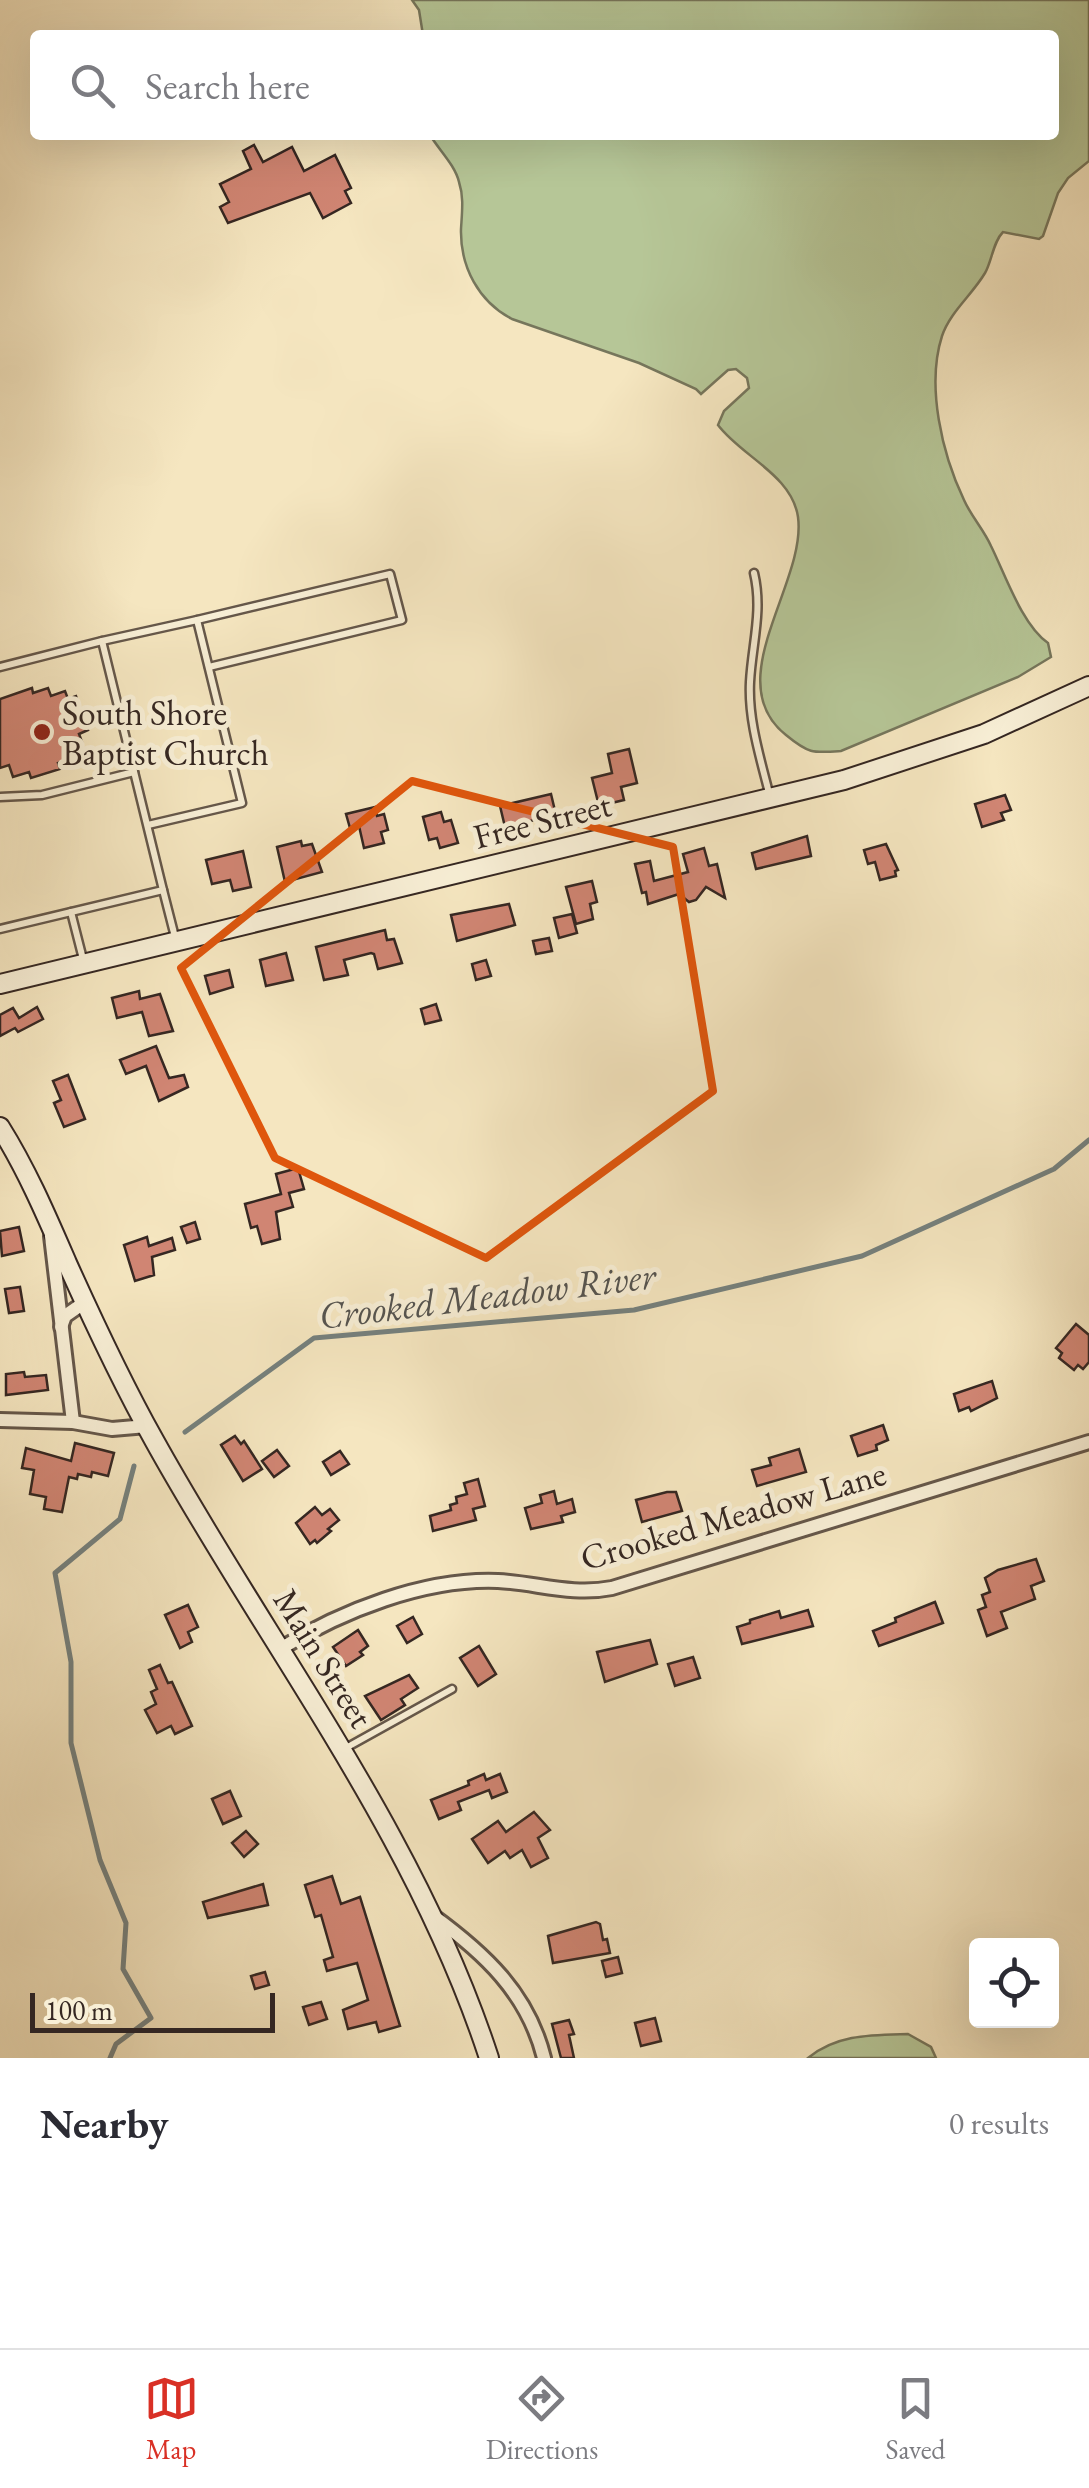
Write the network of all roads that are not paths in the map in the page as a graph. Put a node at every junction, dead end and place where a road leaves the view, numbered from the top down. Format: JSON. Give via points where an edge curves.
{"nodes":[{"id":1,"x":754,"y":573,"type":"dead end"},
{"id":2,"x":197,"y":620,"type":"junction"},
{"id":3,"x":102,"y":642,"type":"junction"},
{"id":4,"x":0,"y":667,"type":"edge"},
{"id":5,"x":208,"y":667,"type":"junction"},
{"id":6,"x":1089,"y":686,"type":"edge"},
{"id":7,"x":134,"y":772,"type":"junction"},
{"id":8,"x":0,"y":797,"type":"edge"},
{"id":9,"x":770,"y":798,"type":"junction"},
{"id":10,"x":148,"y":825,"type":"junction"},
{"id":11,"x":163,"y":890,"type":"junction"},
{"id":12,"x":71,"y":912,"type":"junction"},
{"id":13,"x":0,"y":929,"type":"edge"},
{"id":14,"x":176,"y":942,"type":"junction"},
{"id":15,"x":84,"y":964,"type":"junction"},
{"id":16,"x":0,"y":984,"type":"edge"},
{"id":17,"x":0,"y":1127,"type":"edge"},
{"id":18,"x":50,"y":1223,"type":"junction"},
{"id":19,"x":86,"y":1302,"type":"junction"},
{"id":20,"x":62,"y":1327,"type":"junction"},
{"id":21,"x":0,"y":1420,"type":"edge"},
{"id":22,"x":73,"y":1422,"type":"junction"},
{"id":23,"x":146,"y":1426,"type":"junction"},
{"id":24,"x":1089,"y":1442,"type":"edge"},
{"id":25,"x":280,"y":1648,"type":"junction"},
{"id":26,"x":452,"y":1689,"type":"dead end"},
{"id":27,"x":343,"y":1749,"type":"junction"},
{"id":28,"x":432,"y":1914,"type":"junction"},
{"id":29,"x":489,"y":2058,"type":"edge"},
{"id":30,"x":544,"y":2058,"type":"edge"}],
"edges":[{"from":1,"to":9,"type":"lane","via":[[759,617],[750,711]]},
{"from":2,"to":3,"type":"lane"},
{"from":2,"to":5,"type":"lane"},
{"from":2,"to":5,"type":"lane","via":[[390,574],[402,620]]},
{"from":3,"to":4,"type":"lane"},
{"from":3,"to":7,"type":"lane"},
{"from":5,"to":10,"type":"lane","via":[[242,803]]},
{"from":6,"to":9,"type":"street","name":"Free Street","via":[[942,750]]},
{"from":7,"to":8,"type":"lane","via":[[42,795]]},
{"from":7,"to":10,"type":"lane"},
{"from":9,"to":14,"type":"street","name":"Free Street"},
{"from":10,"to":11,"type":"lane"},
{"from":11,"to":12,"type":"lane"},
{"from":11,"to":14,"type":"lane"},
{"from":12,"to":13,"type":"lane"},
{"from":12,"to":15,"type":"lane"},
{"from":14,"to":15,"type":"street","name":"Free Street"},
{"from":15,"to":16,"type":"street","name":"Free Street"},
{"from":17,"to":18,"type":"street","name":"Main Street"},
{"from":18,"to":19,"type":"street","name":"Main Street"},
{"from":18,"to":20,"type":"street","name":"Main Street"},
{"from":19,"to":20,"type":"street","via":[[65,1316]]},
{"from":19,"to":23,"type":"street","name":"Main Street"},
{"from":20,"to":22,"type":"street","name":"Main Street"},
{"from":21,"to":22,"type":"street"},
{"from":22,"to":23,"type":"street"},
{"from":23,"to":25,"type":"street","name":"Main Street"},
{"from":24,"to":25,"type":"street","name":"Crooked Meadow Lane","via":[[612,1588],[457,1584],[348,1611]]},
{"from":25,"to":27,"type":"street","name":"Main Street"},
{"from":26,"to":27,"type":"lane"},
{"from":27,"to":28,"type":"street","name":"Main Street"},
{"from":28,"to":29,"type":"street","name":"Main Street"},
{"from":28,"to":30,"type":"street","via":[[479,1949],[508,1982],[531,2017]]}]}
